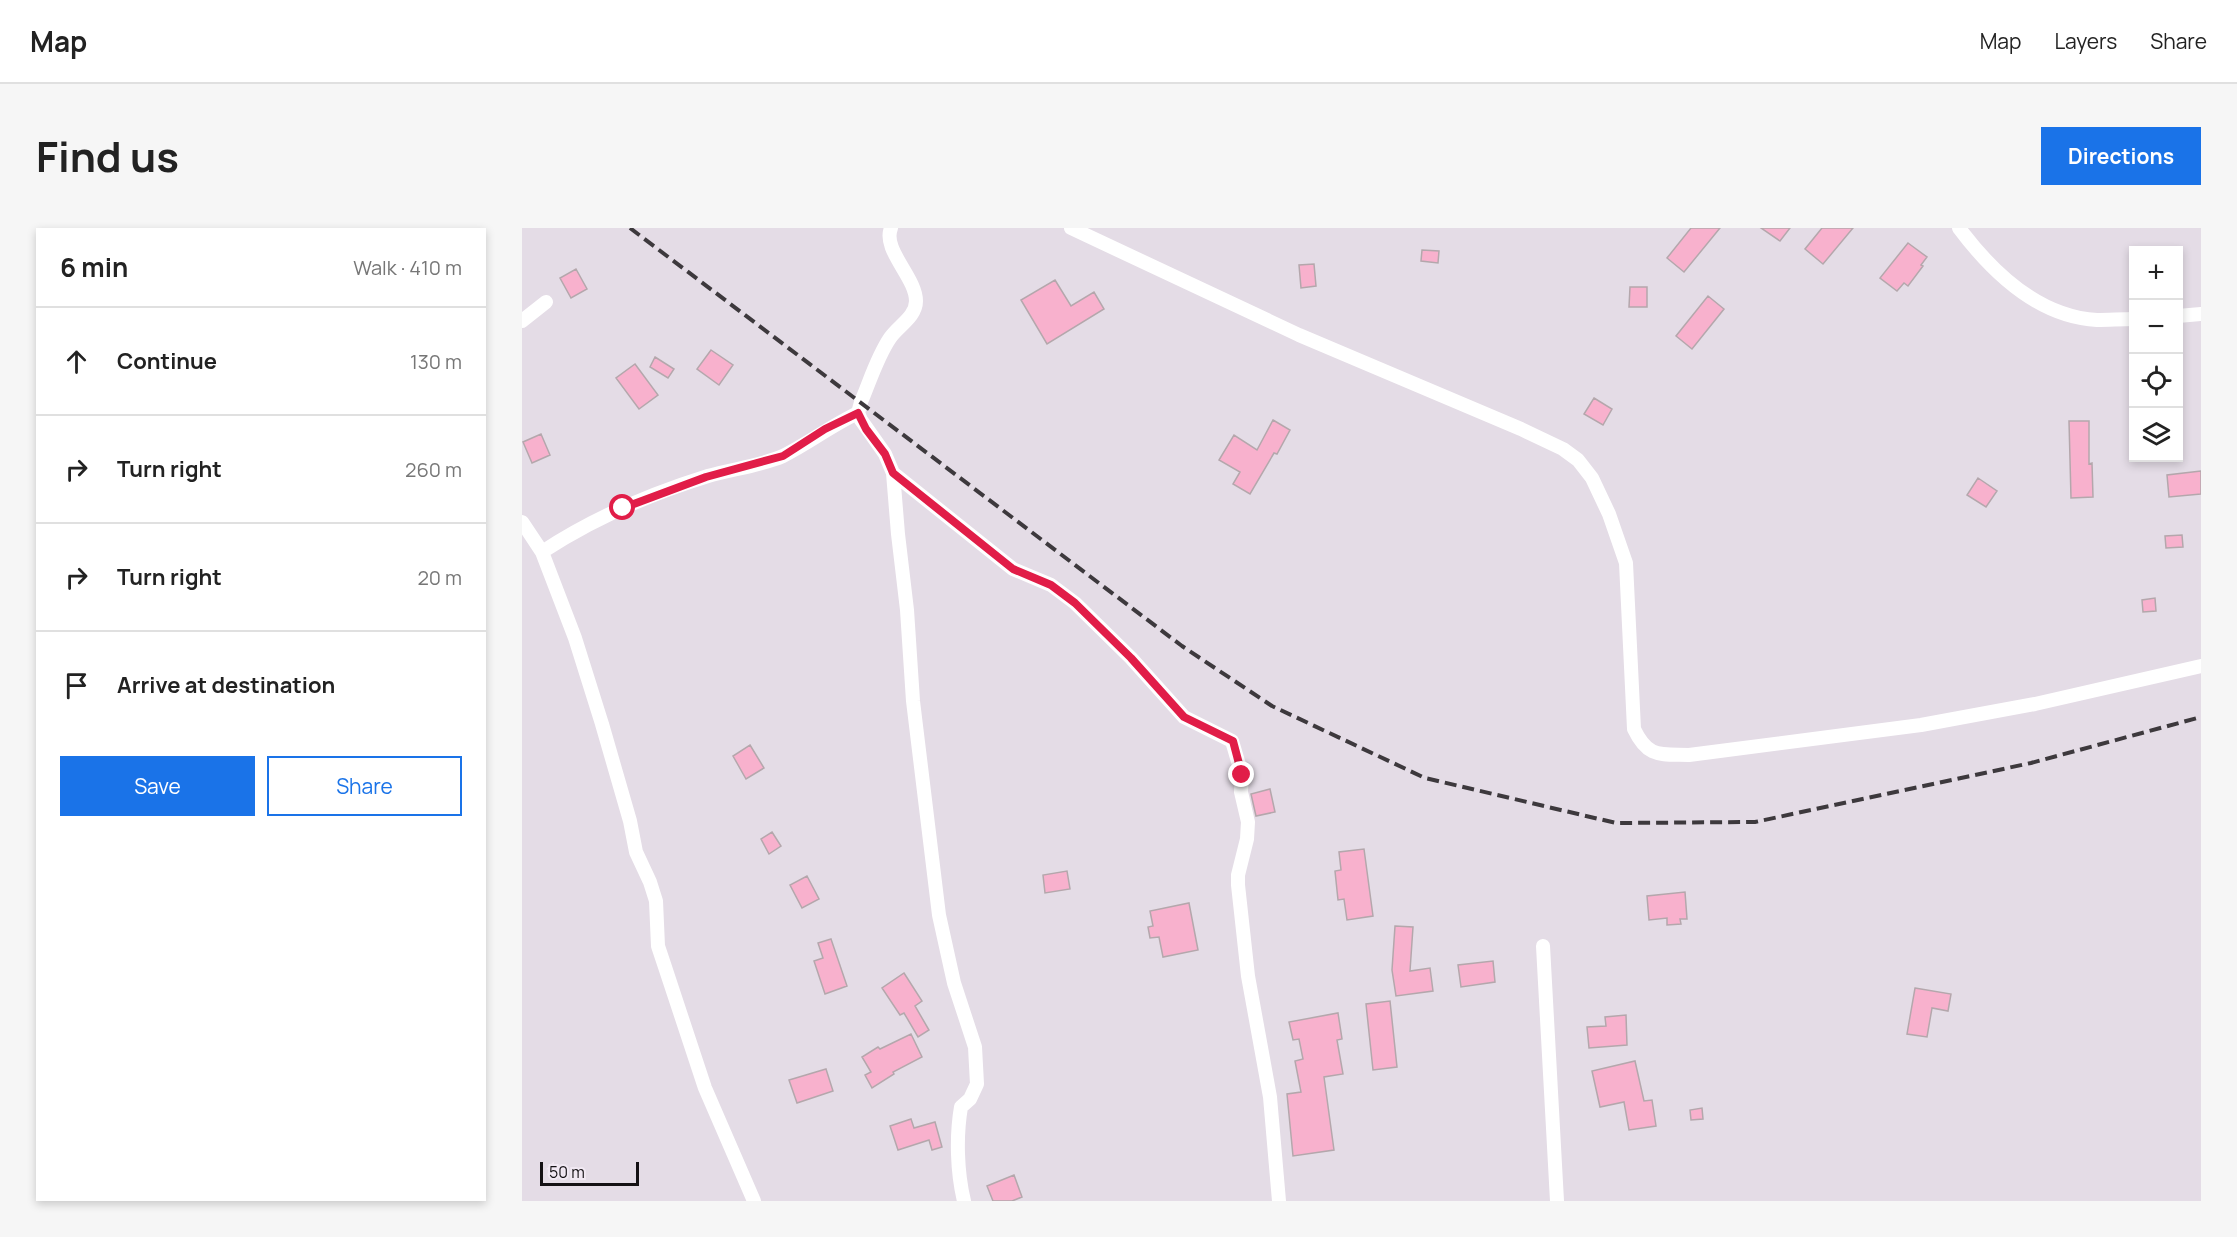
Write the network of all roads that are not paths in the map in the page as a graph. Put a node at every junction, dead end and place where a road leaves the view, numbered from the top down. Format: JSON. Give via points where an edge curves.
{"nodes":[{"id":1,"x":891,"y":228,"type":"edge"},
{"id":2,"x":1959,"y":228,"type":"edge"},
{"id":3,"x":1080,"y":230,"type":"edge"},
{"id":4,"x":546,"y":302,"type":"dead end"},
{"id":5,"x":2201,"y":314,"type":"edge"},
{"id":6,"x":2183,"y":316,"type":"edge"},
{"id":7,"x":2129,"y":319,"type":"edge"},
{"id":8,"x":522,"y":321,"type":"edge"},
{"id":9,"x":858,"y":413,"type":"junction"},
{"id":10,"x":893,"y":473,"type":"junction"},
{"id":11,"x":522,"y":522,"type":"edge"},
{"id":12,"x":542,"y":552,"type":"junction"},
{"id":13,"x":2201,"y":666,"type":"edge"},
{"id":14,"x":1543,"y":946,"type":"dead end"},
{"id":15,"x":754,"y":1201,"type":"edge"},
{"id":16,"x":964,"y":1201,"type":"edge"},
{"id":17,"x":1279,"y":1201,"type":"edge"},
{"id":18,"x":1557,"y":1201,"type":"edge"}],
"edges":[{"from":1,"to":9,"type":"street","via":[[889,242],[914,291],[916,303],[912,315],[890,339]]},
{"from":2,"to":7,"type":"street","via":[[2002,277],[2027,296],[2066,314],[2095,320]]},
{"from":3,"to":13,"type":"street","via":[[1299,335],[1521,429],[1578,460],[1592,478],[1609,514],[1626,564],[1634,729],[1641,745],[1656,754],[1689,755],[1921,725],[2035,705]]},
{"from":4,"to":8,"type":"street"},
{"from":5,"to":6,"type":"street"},
{"from":9,"to":10,"type":"street"},
{"from":9,"to":12,"type":"street","via":[[783,456],[706,477],[623,508]]},
{"from":10,"to":16,"type":"street","via":[[913,701],[939,915],[954,983],[975,1047],[977,1084],[961,1107],[958,1120]]},
{"from":10,"to":17,"type":"street","via":[[1013,569],[1051,585],[1075,603],[1184,717],[1233,741],[1248,822],[1238,885],[1248,976],[1270,1097]]},
{"from":11,"to":12,"type":"street"},
{"from":12,"to":15,"type":"street","via":[[575,638],[636,852],[656,901],[658,946],[705,1088]]},
{"from":14,"to":18,"type":"street"}]}
